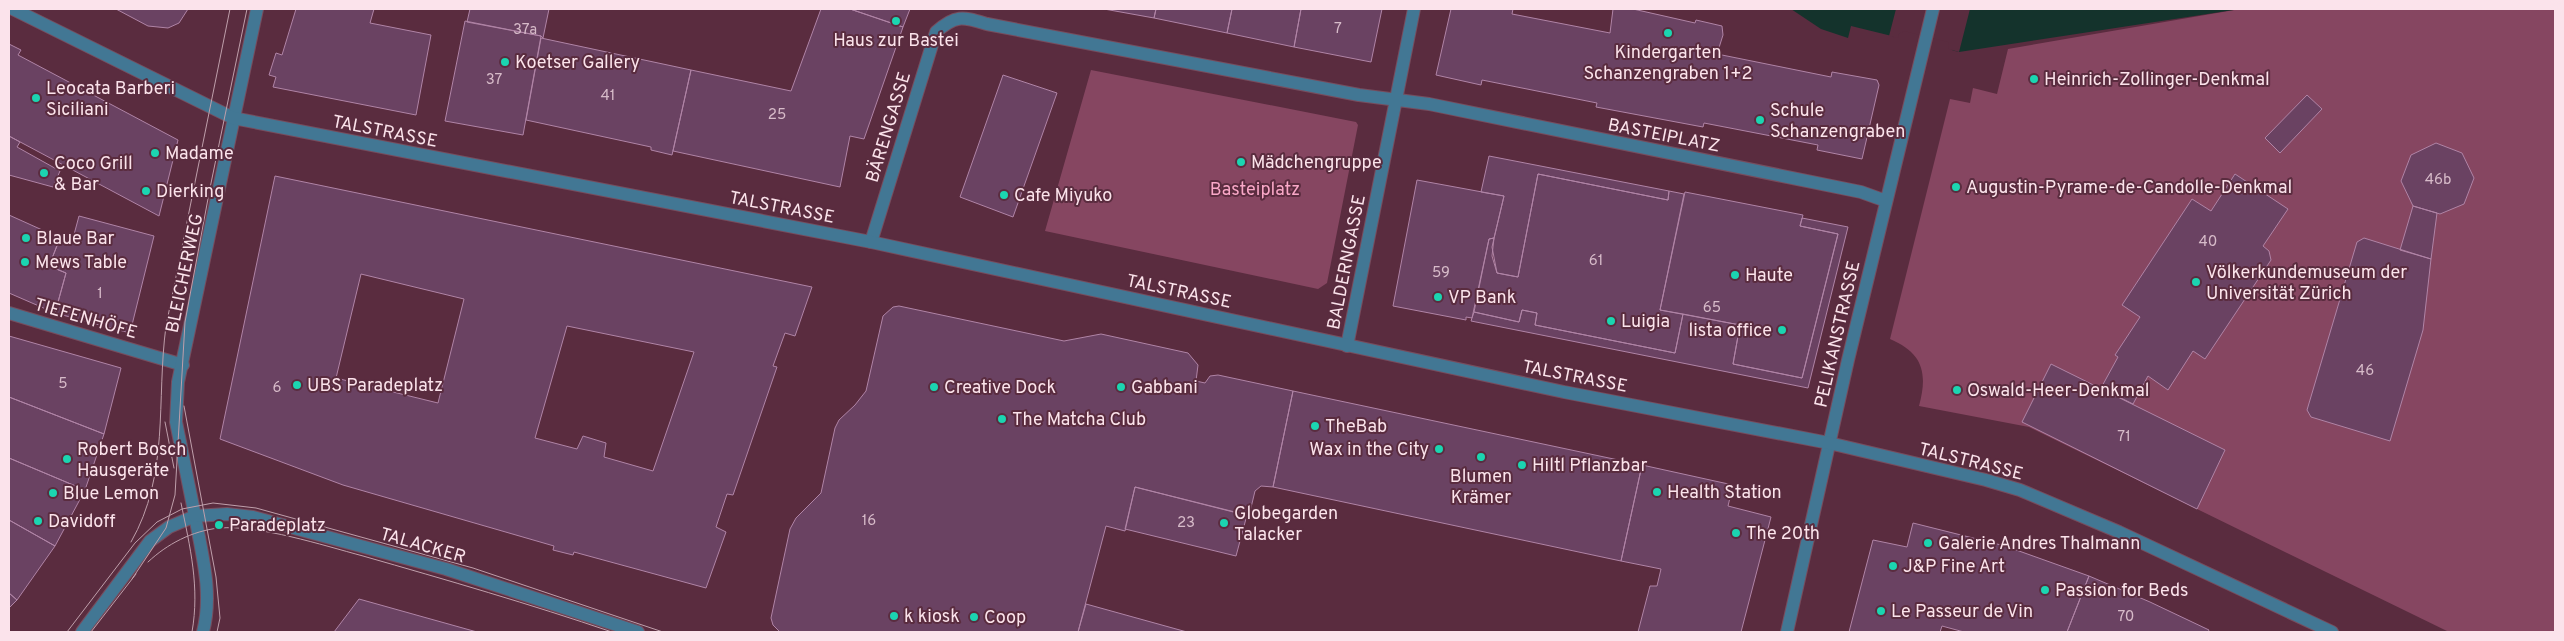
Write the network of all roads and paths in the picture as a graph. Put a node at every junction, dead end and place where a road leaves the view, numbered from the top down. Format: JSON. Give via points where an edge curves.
{"nodes":[{"id":1,"x":13,"y":9,"type":"edge"},
{"id":2,"x":256,"y":9,"type":"edge"},
{"id":3,"x":1414,"y":9,"type":"edge"},
{"id":4,"x":1933,"y":9,"type":"edge"},
{"id":5,"x":964,"y":13,"type":"edge"},
{"id":6,"x":1396,"y":100,"type":"junction"},
{"id":7,"x":233,"y":118,"type":"junction"},
{"id":8,"x":1886,"y":201,"type":"junction"},
{"id":9,"x":871,"y":242,"type":"junction"},
{"id":10,"x":9,"y":313,"type":"edge"},
{"id":11,"x":1347,"y":346,"type":"junction"},
{"id":12,"x":183,"y":365,"type":"junction"},
{"id":13,"x":1829,"y":443,"type":"junction"},
{"id":14,"x":195,"y":516,"type":"junction"},
{"id":15,"x":82,"y":632,"type":"edge"},
{"id":16,"x":203,"y":632,"type":"edge"},
{"id":17,"x":638,"y":632,"type":"edge"},
{"id":18,"x":1787,"y":632,"type":"edge"},
{"id":19,"x":2332,"y":632,"type":"edge"}],
"edges":[{"from":1,"to":7,"type":"street","name":"TALSTRASSE"},
{"from":2,"to":7,"type":"street","name":"BLEICHERWEG"},
{"from":3,"to":6,"type":"street","name":"BALDERNGASSE"},
{"from":4,"to":8,"type":"street","name":"PELIKANSTRASSE"},
{"from":5,"to":6,"type":"street","name":"BASTEIPLATZ","via":[[987,24]]},
{"from":5,"to":9,"type":"street","name":"BÄRENGASSE","via":[[936,32]]},
{"from":6,"to":8,"type":"street","name":"BASTEIPLATZ","via":[[1861,192]]},
{"from":6,"to":11,"type":"street","name":"BALDERNGASSE"},
{"from":7,"to":9,"type":"street","name":"TALSTRASSE"},
{"from":7,"to":12,"type":"street","name":"BLEICHERWEG"},
{"from":8,"to":13,"type":"street","name":"PELIKANSTRASSE"},
{"from":9,"to":11,"type":"street","name":"TALSTRASSE"},
{"from":10,"to":12,"type":"street","name":"TIEFENHÖFE"},
{"from":11,"to":13,"type":"street","name":"TALSTRASSE"},
{"from":12,"to":14,"type":"street","name":"BLEICHERWEG","via":[[177,391],[176,422]]},
{"from":13,"to":18,"type":"street","name":"PELIKANSTRASSE"},
{"from":13,"to":19,"type":"street","name":"TALSTRASSE","via":[[2020,490],[2119,532]]},
{"from":14,"to":15,"type":"street","name":"TALACKER","via":[[169,527],[150,541]]},
{"from":14,"to":16,"type":"street","name":"BLEICHERWEG","via":[[208,595]]},
{"from":14,"to":17,"type":"street","name":"TALACKER","via":[[227,514],[253,517],[446,569]]}]}
